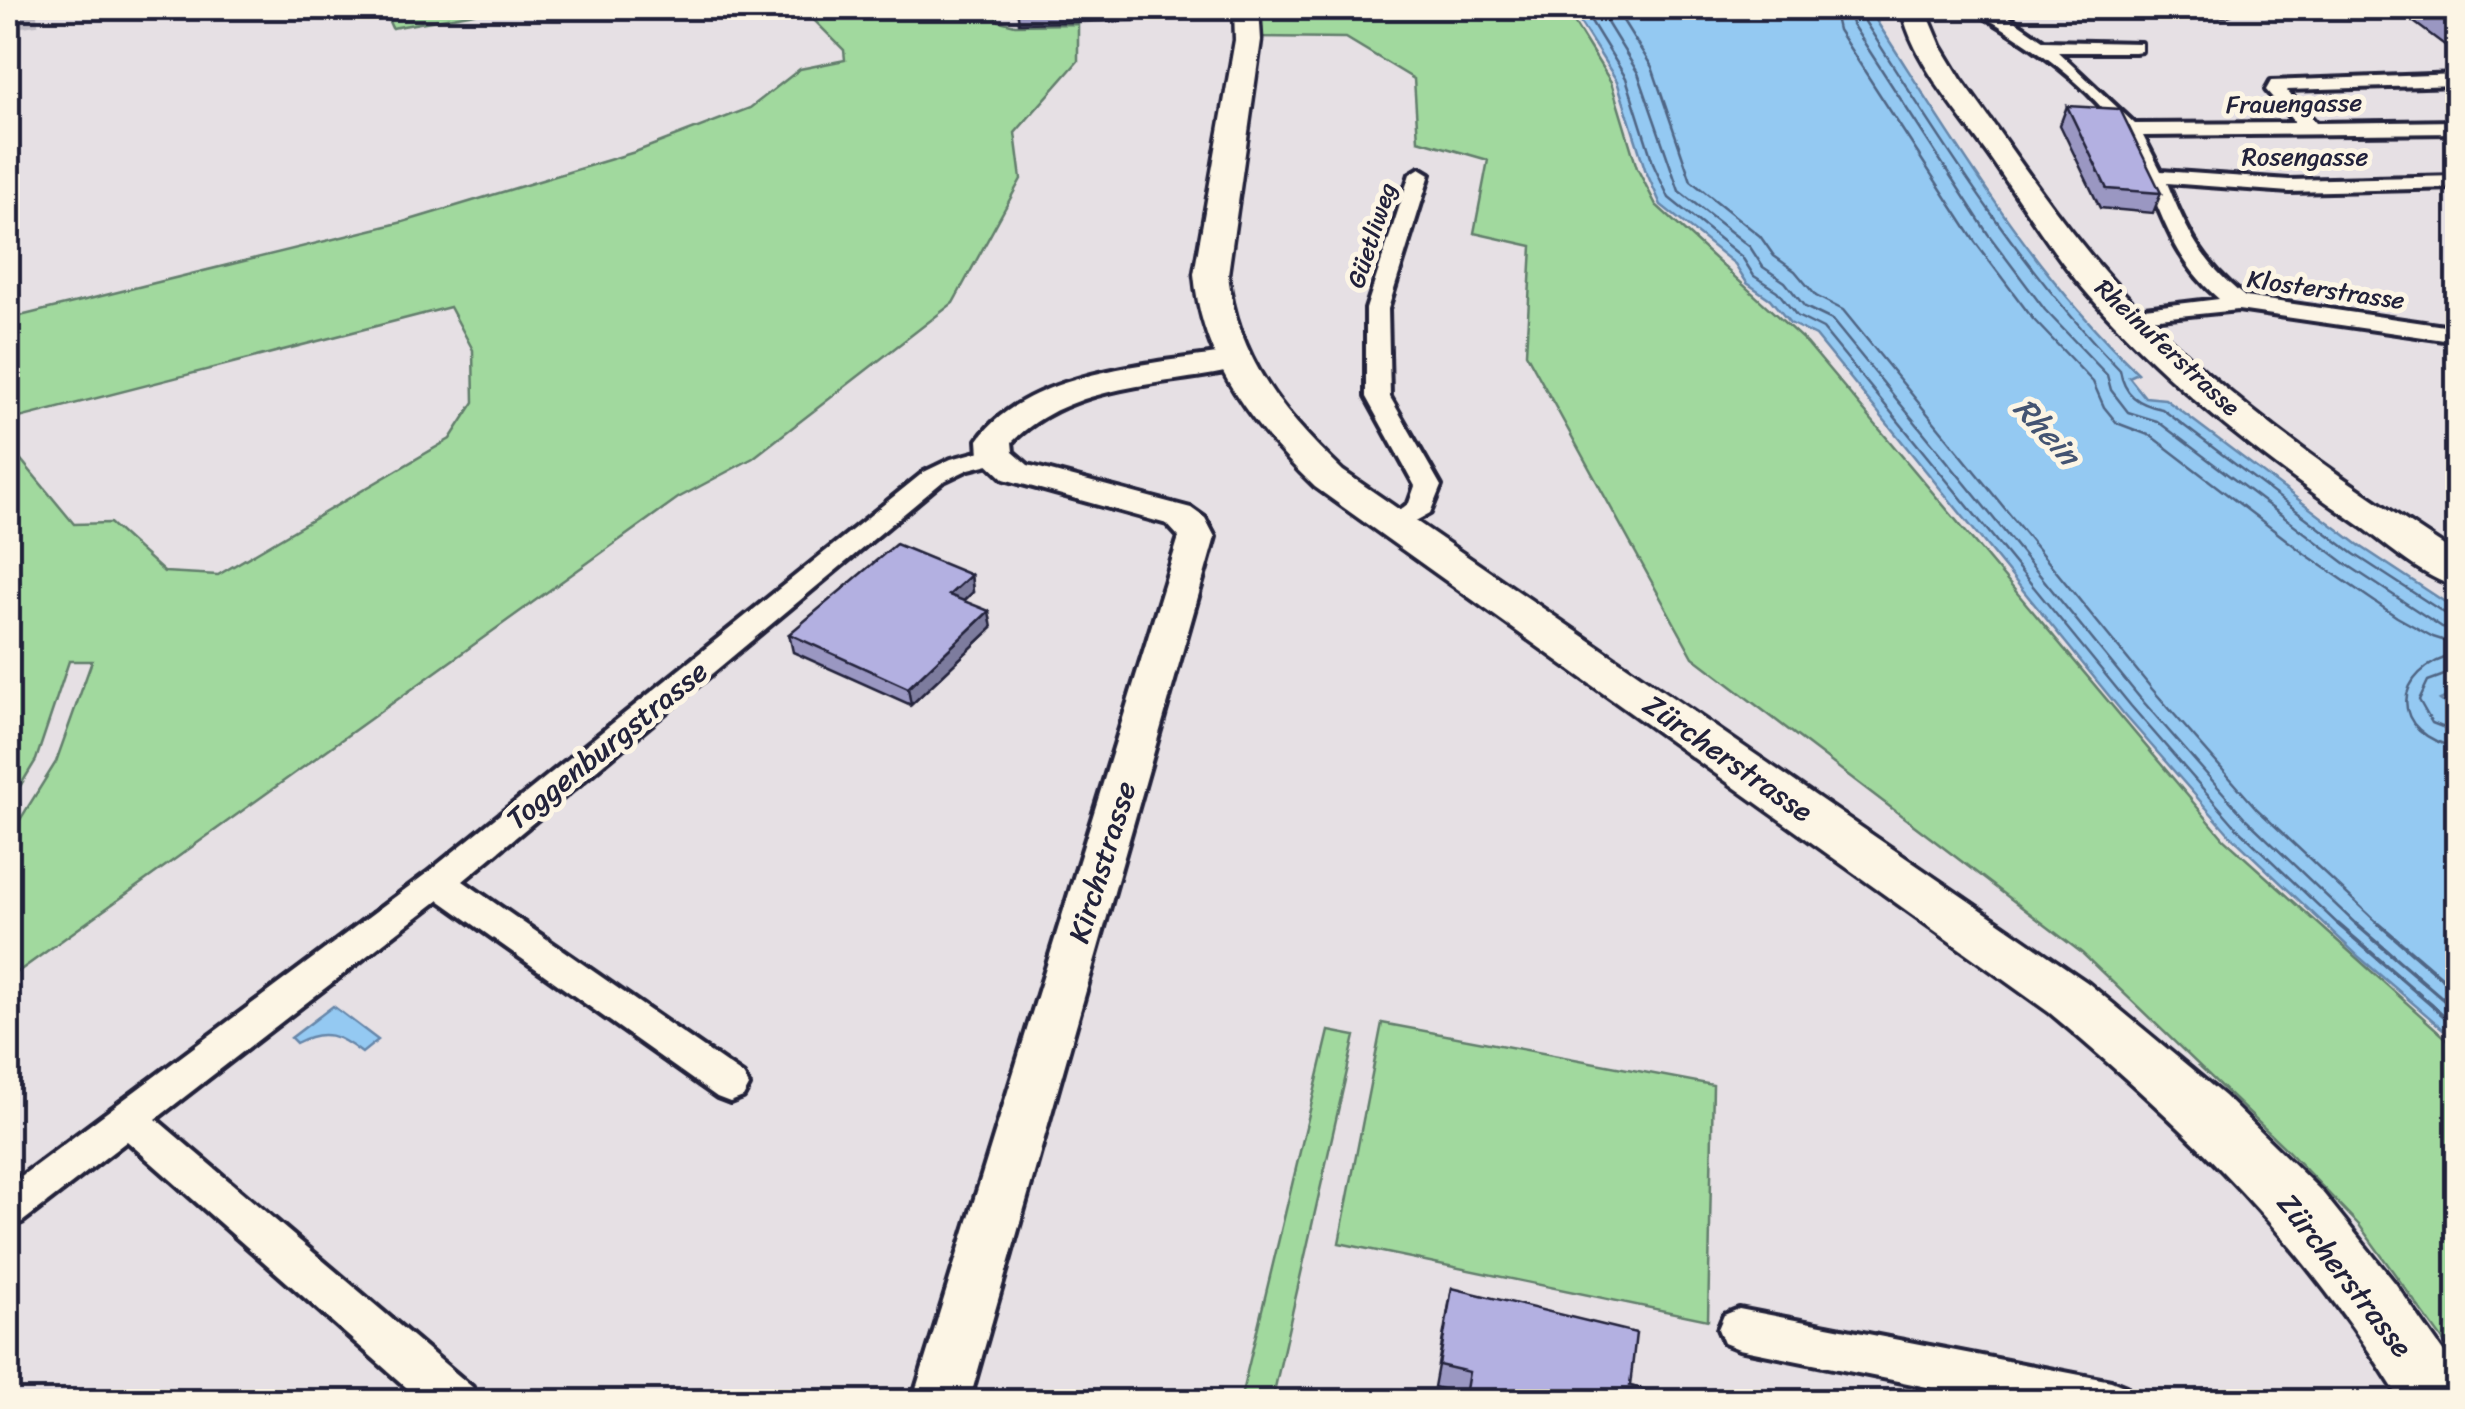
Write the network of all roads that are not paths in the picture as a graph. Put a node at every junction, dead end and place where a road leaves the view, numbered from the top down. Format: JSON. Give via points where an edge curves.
{"nodes":[{"id":1,"x":1248,"y":8,"type":"edge"},
{"id":2,"x":1913,"y":8,"type":"edge"},
{"id":3,"x":1988,"y":8,"type":"edge"},
{"id":4,"x":2213,"y":8,"type":"edge"},
{"id":5,"x":2227,"y":8,"type":"edge"},
{"id":6,"x":2268,"y":8,"type":"edge"},
{"id":7,"x":2458,"y":9,"type":"edge"},
{"id":8,"x":2040,"y":46,"type":"junction"},
{"id":9,"x":2134,"y":48,"type":"dead end"},
{"id":10,"x":2458,"y":79,"type":"edge"},
{"id":11,"x":2458,"y":127,"type":"edge"},
{"id":12,"x":2310,"y":128,"type":"junction"},
{"id":13,"x":2130,"y":130,"type":"junction"},
{"id":14,"x":1420,"y":174,"type":"dead end"},
{"id":15,"x":2152,"y":176,"type":"junction"},
{"id":16,"x":2458,"y":182,"type":"edge"},
{"id":17,"x":2238,"y":303,"type":"junction"},
{"id":18,"x":2128,"y":317,"type":"junction"},
{"id":19,"x":2458,"y":334,"type":"edge"},
{"id":20,"x":1232,"y":361,"type":"junction"},
{"id":21,"x":996,"y":455,"type":"junction"},
{"id":22,"x":1394,"y":525,"type":"junction"},
{"id":23,"x":2458,"y":574,"type":"edge"},
{"id":24,"x":439,"y":882,"type":"junction"},
{"id":25,"x":730,"y":1086,"type":"dead end"},
{"id":26,"x":128,"y":1118,"type":"junction"},
{"id":27,"x":8,"y":1209,"type":"edge"},
{"id":28,"x":1738,"y":1328,"type":"dead end"},
{"id":29,"x":458,"y":1402,"type":"edge"},
{"id":30,"x":940,"y":1402,"type":"edge"},
{"id":31,"x":2110,"y":1402,"type":"edge"},
{"id":32,"x":2439,"y":1402,"type":"edge"}],
"edges":[{"from":1,"to":20,"type":"main road","name":"Zürcherstrasse","via":[[1212,274]]},
{"from":2,"to":18,"type":"main road","name":"Rheinuferstrasse","via":[[1959,94],[2081,264]]},
{"from":3,"to":8,"type":"street"},
{"from":4,"to":5,"type":"street"},
{"from":6,"to":7,"type":"street"},
{"from":8,"to":9,"type":"street"},
{"from":8,"to":13,"type":"street"},
{"from":10,"to":12,"type":"street","via":[[2278,85],[2275,90]]},
{"from":11,"to":12,"type":"street","name":"Frauengasse"},
{"from":12,"to":13,"type":"street","name":"Frauengasse"},
{"from":13,"to":15,"type":"street"},
{"from":14,"to":22,"type":"street","name":"Güetliweg","via":[[1377,309],[1378,398],[1428,486],[1421,507]]},
{"from":15,"to":16,"type":"street","name":"Rosengasse","via":[[2289,186]]},
{"from":15,"to":17,"type":"street","via":[[2182,249]]},
{"from":17,"to":18,"type":"street","name":"Klosterstrasse"},
{"from":17,"to":19,"type":"street","name":"Klosterstrasse"},
{"from":18,"to":23,"type":"main road","name":"Rheinuferstrasse","via":[[2330,487]]},
{"from":20,"to":21,"type":"street","via":[[1075,392],[1002,430]]},
{"from":20,"to":22,"type":"main road","name":"Zürcherstrasse","via":[[1312,463]]},
{"from":21,"to":24,"type":"street","name":"Toggenburgstrasse","via":[[933,477]]},
{"from":21,"to":30,"type":"street","name":"Kirchstrasse","via":[[1016,472],[1179,516],[1198,537]]},
{"from":22,"to":32,"type":"main road","name":"Zürcherstrasse","via":[[2069,998],[2158,1071],[2249,1156],[2329,1245]]},
{"from":24,"to":25,"type":"street"},
{"from":24,"to":26,"type":"street","name":"Toggenburgstrasse"},
{"from":26,"to":27,"type":"street","name":"Toggenburgstrasse"},
{"from":26,"to":29,"type":"street"},
{"from":28,"to":31,"type":"street"}]}
